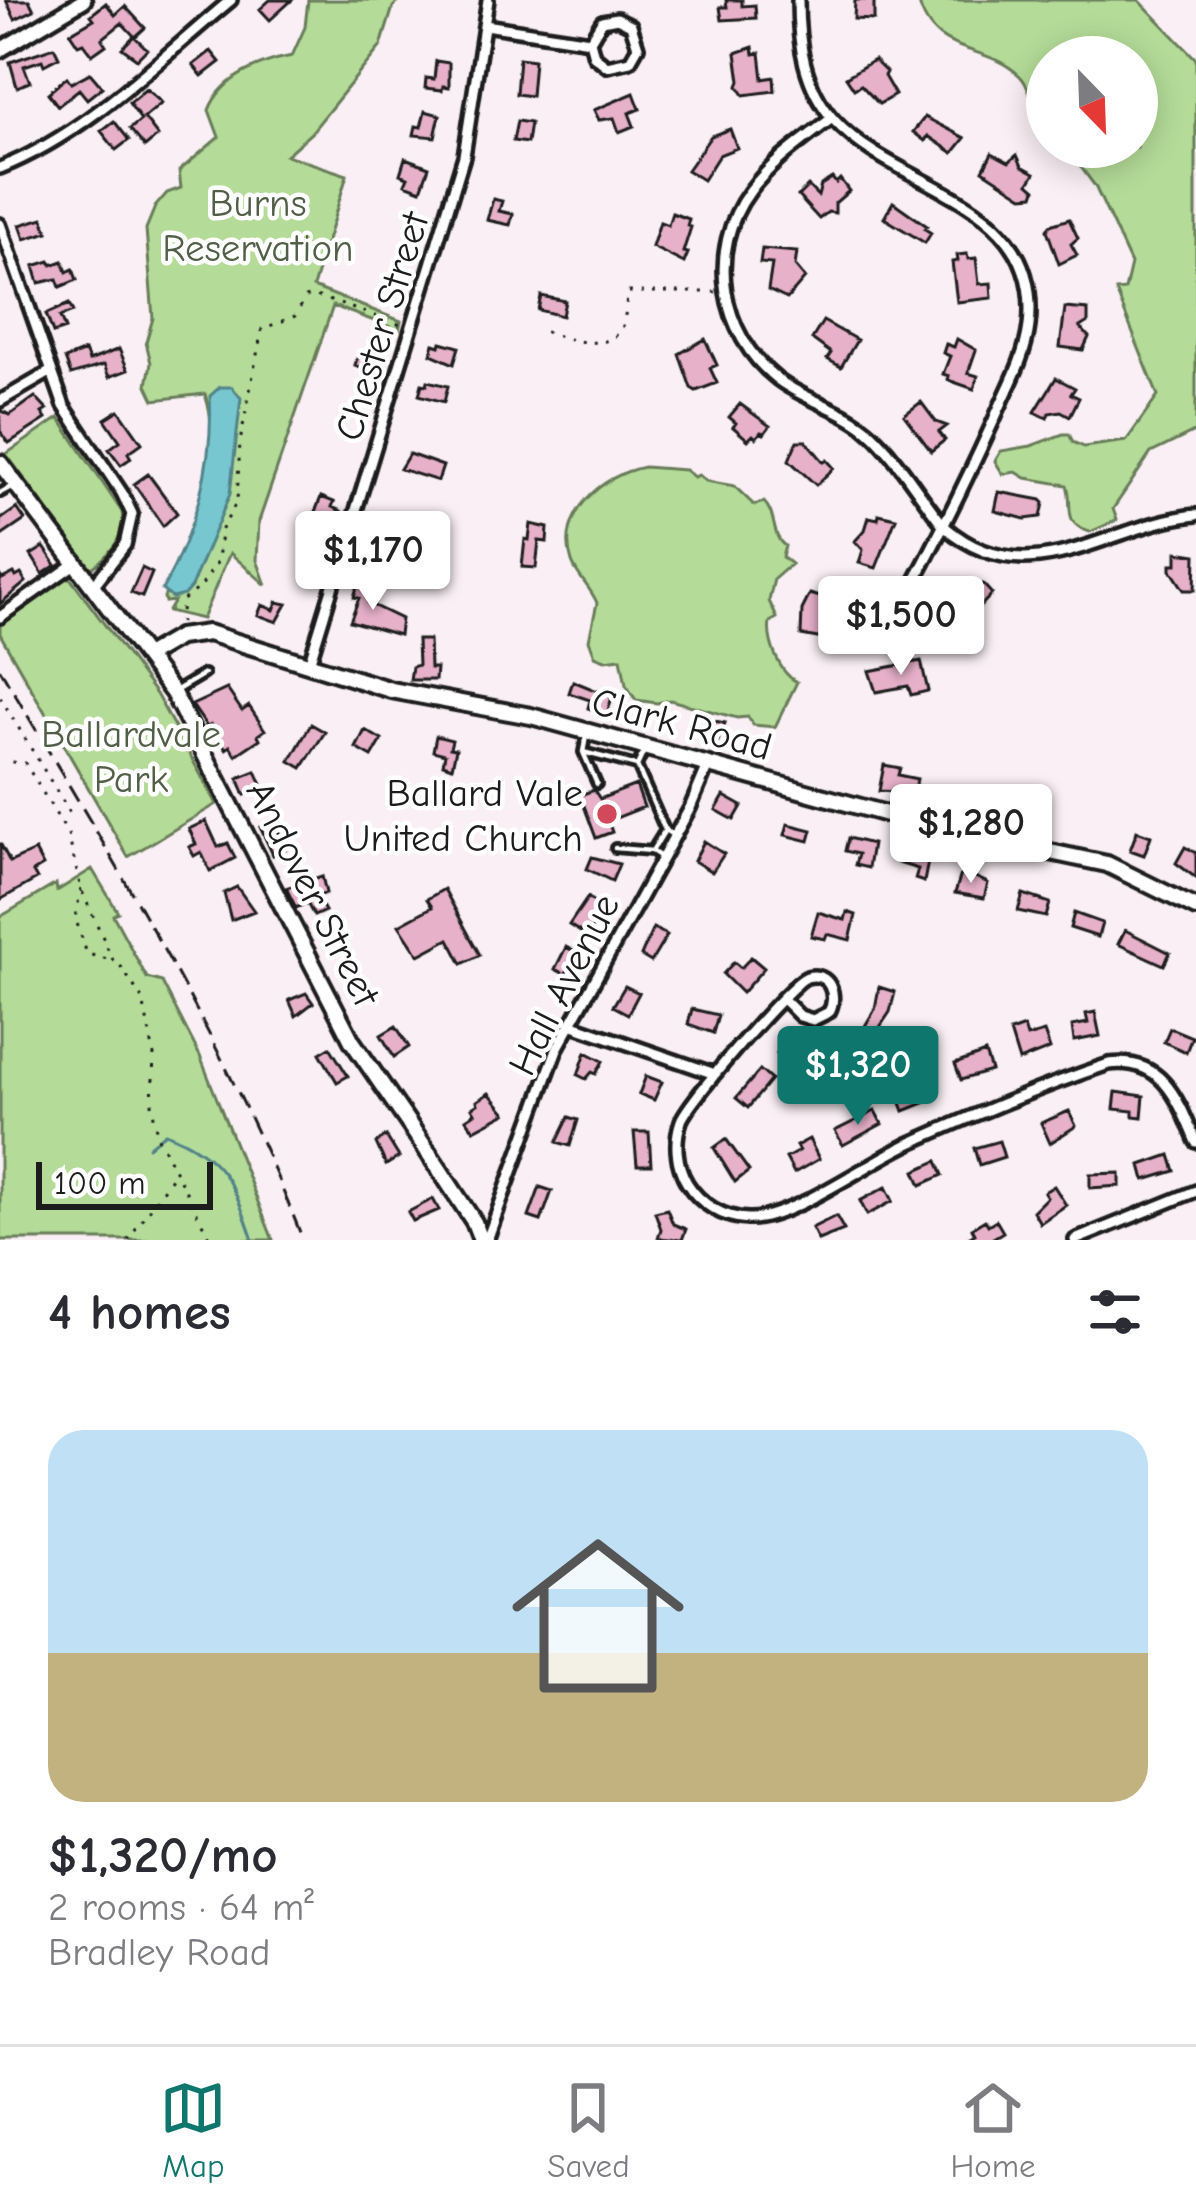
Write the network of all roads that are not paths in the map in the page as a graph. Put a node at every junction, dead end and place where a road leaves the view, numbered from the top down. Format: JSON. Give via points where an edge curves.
{"nodes":[{"id":1,"x":84,"y":0,"type":"edge"},
{"id":2,"x":231,"y":0,"type":"edge"},
{"id":3,"x":488,"y":0,"type":"edge"},
{"id":4,"x":798,"y":0,"type":"edge"},
{"id":5,"x":485,"y":25,"type":"junction"},
{"id":6,"x":590,"y":41,"type":"junction"},
{"id":7,"x":0,"y":50,"type":"edge"},
{"id":8,"x":832,"y":118,"type":"junction"},
{"id":9,"x":0,"y":168,"type":"edge"},
{"id":10,"x":0,"y":224,"type":"edge"},
{"id":11,"x":50,"y":372,"type":"junction"},
{"id":12,"x":0,"y":400,"type":"edge"},
{"id":13,"x":0,"y":463,"type":"edge"},
{"id":14,"x":16,"y":484,"type":"junction"},
{"id":15,"x":0,"y":493,"type":"edge"},
{"id":16,"x":1196,"y":515,"type":"edge"},
{"id":17,"x":945,"y":527,"type":"junction"},
{"id":18,"x":76,"y":563,"type":"junction"},
{"id":19,"x":94,"y":585,"type":"junction"},
{"id":20,"x":0,"y":617,"type":"edge"},
{"id":21,"x":891,"y":624,"type":"dead end"},
{"id":22,"x":148,"y":655,"type":"junction"},
{"id":23,"x":309,"y":664,"type":"junction"},
{"id":24,"x":203,"y":674,"type":"dead end"},
{"id":25,"x":172,"y":693,"type":"junction"},
{"id":26,"x":587,"y":731,"type":"junction"},
{"id":27,"x":646,"y":746,"type":"junction"},
{"id":28,"x":583,"y":752,"type":"junction"},
{"id":29,"x":709,"y":764,"type":"junction"},
{"id":30,"x":638,"y":766,"type":"junction"},
{"id":31,"x":596,"y":784,"type":"dead end"},
{"id":32,"x":670,"y":833,"type":"junction"},
{"id":33,"x":615,"y":848,"type":"dead end"},
{"id":34,"x":657,"y":855,"type":"junction"},
{"id":35,"x":1196,"y":908,"type":"edge"},
{"id":36,"x":783,"y":999,"type":"junction"},
{"id":37,"x":570,"y":1024,"type":"junction"},
{"id":38,"x":715,"y":1074,"type":"junction"},
{"id":39,"x":1196,"y":1142,"type":"edge"},
{"id":40,"x":1196,"y":1191,"type":"edge"},
{"id":41,"x":484,"y":1240,"type":"edge"},
{"id":42,"x":1075,"y":1240,"type":"edge"}],
"edges":[{"from":1,"to":7,"type":"street"},
{"from":2,"to":9,"type":"street","via":[[81,124]]},
{"from":3,"to":5,"type":"street","name":"Chester Street"},
{"from":4,"to":8,"type":"street","via":[[805,65]]},
{"from":5,"to":6,"type":"street"},
{"from":5,"to":23,"type":"street","name":"Chester Street","via":[[464,156]]},
{"from":6,"to":6,"type":"street","via":[[596,26],[617,18],[638,39],[630,61],[615,67],[594,56]]},
{"from":8,"to":17,"type":"street","via":[[985,217],[1008,241],[1027,285],[1022,356]]},
{"from":8,"to":17,"type":"street","via":[[762,176],[741,205],[726,243],[726,292],[738,333],[764,368],[871,433]]},
{"from":10,"to":11,"type":"street"},
{"from":11,"to":12,"type":"street"},
{"from":11,"to":19,"type":"street","via":[[132,514],[125,545]]},
{"from":13,"to":14,"type":"main road","name":"Andover Street"},
{"from":14,"to":15,"type":"lane"},
{"from":14,"to":18,"type":"main road","name":"Andover Street"},
{"from":16,"to":17,"type":"street","via":[[1034,558],[994,555]]},
{"from":17,"to":21,"type":"street"},
{"from":18,"to":19,"type":"main road","name":"Andover Street"},
{"from":18,"to":20,"type":"street"},
{"from":19,"to":22,"type":"main road","name":"Andover Street"},
{"from":22,"to":23,"type":"main road","name":"Clark Road","via":[[179,637],[208,633]]},
{"from":22,"to":25,"type":"main road","name":"Andover Street"},
{"from":23,"to":26,"type":"main road","name":"Clark Road"},
{"from":24,"to":25,"type":"lane"},
{"from":25,"to":41,"type":"main road","name":"Andover Street","via":[[352,1041]]},
{"from":26,"to":27,"type":"main road","name":"Clark Road"},
{"from":26,"to":28,"type":"lane"},
{"from":27,"to":29,"type":"main road","name":"Clark Road"},
{"from":27,"to":30,"type":"lane"},
{"from":28,"to":30,"type":"lane"},
{"from":28,"to":31,"type":"lane"},
{"from":29,"to":32,"type":"street","name":"Hall Avenue"},
{"from":29,"to":35,"type":"main road","name":"Clark Road","via":[[941,829],[1107,864]]},
{"from":30,"to":32,"type":"lane"},
{"from":32,"to":34,"type":"street","name":"Hall Avenue"},
{"from":33,"to":34,"type":"lane"},
{"from":34,"to":37,"type":"street","name":"Hall Avenue"},
{"from":36,"to":36,"type":"street","via":[[814,976],[830,985],[834,999],[813,1020]]},
{"from":36,"to":38,"type":"street"},
{"from":37,"to":38,"type":"street"},
{"from":37,"to":41,"type":"street","name":"Hall Avenue"},
{"from":38,"to":39,"type":"street","via":[[682,1116],[677,1156],[700,1200],[736,1218],[776,1215],[914,1142],[1109,1064],[1137,1064],[1162,1077]]},
{"from":40,"to":42,"type":"street"}]}
